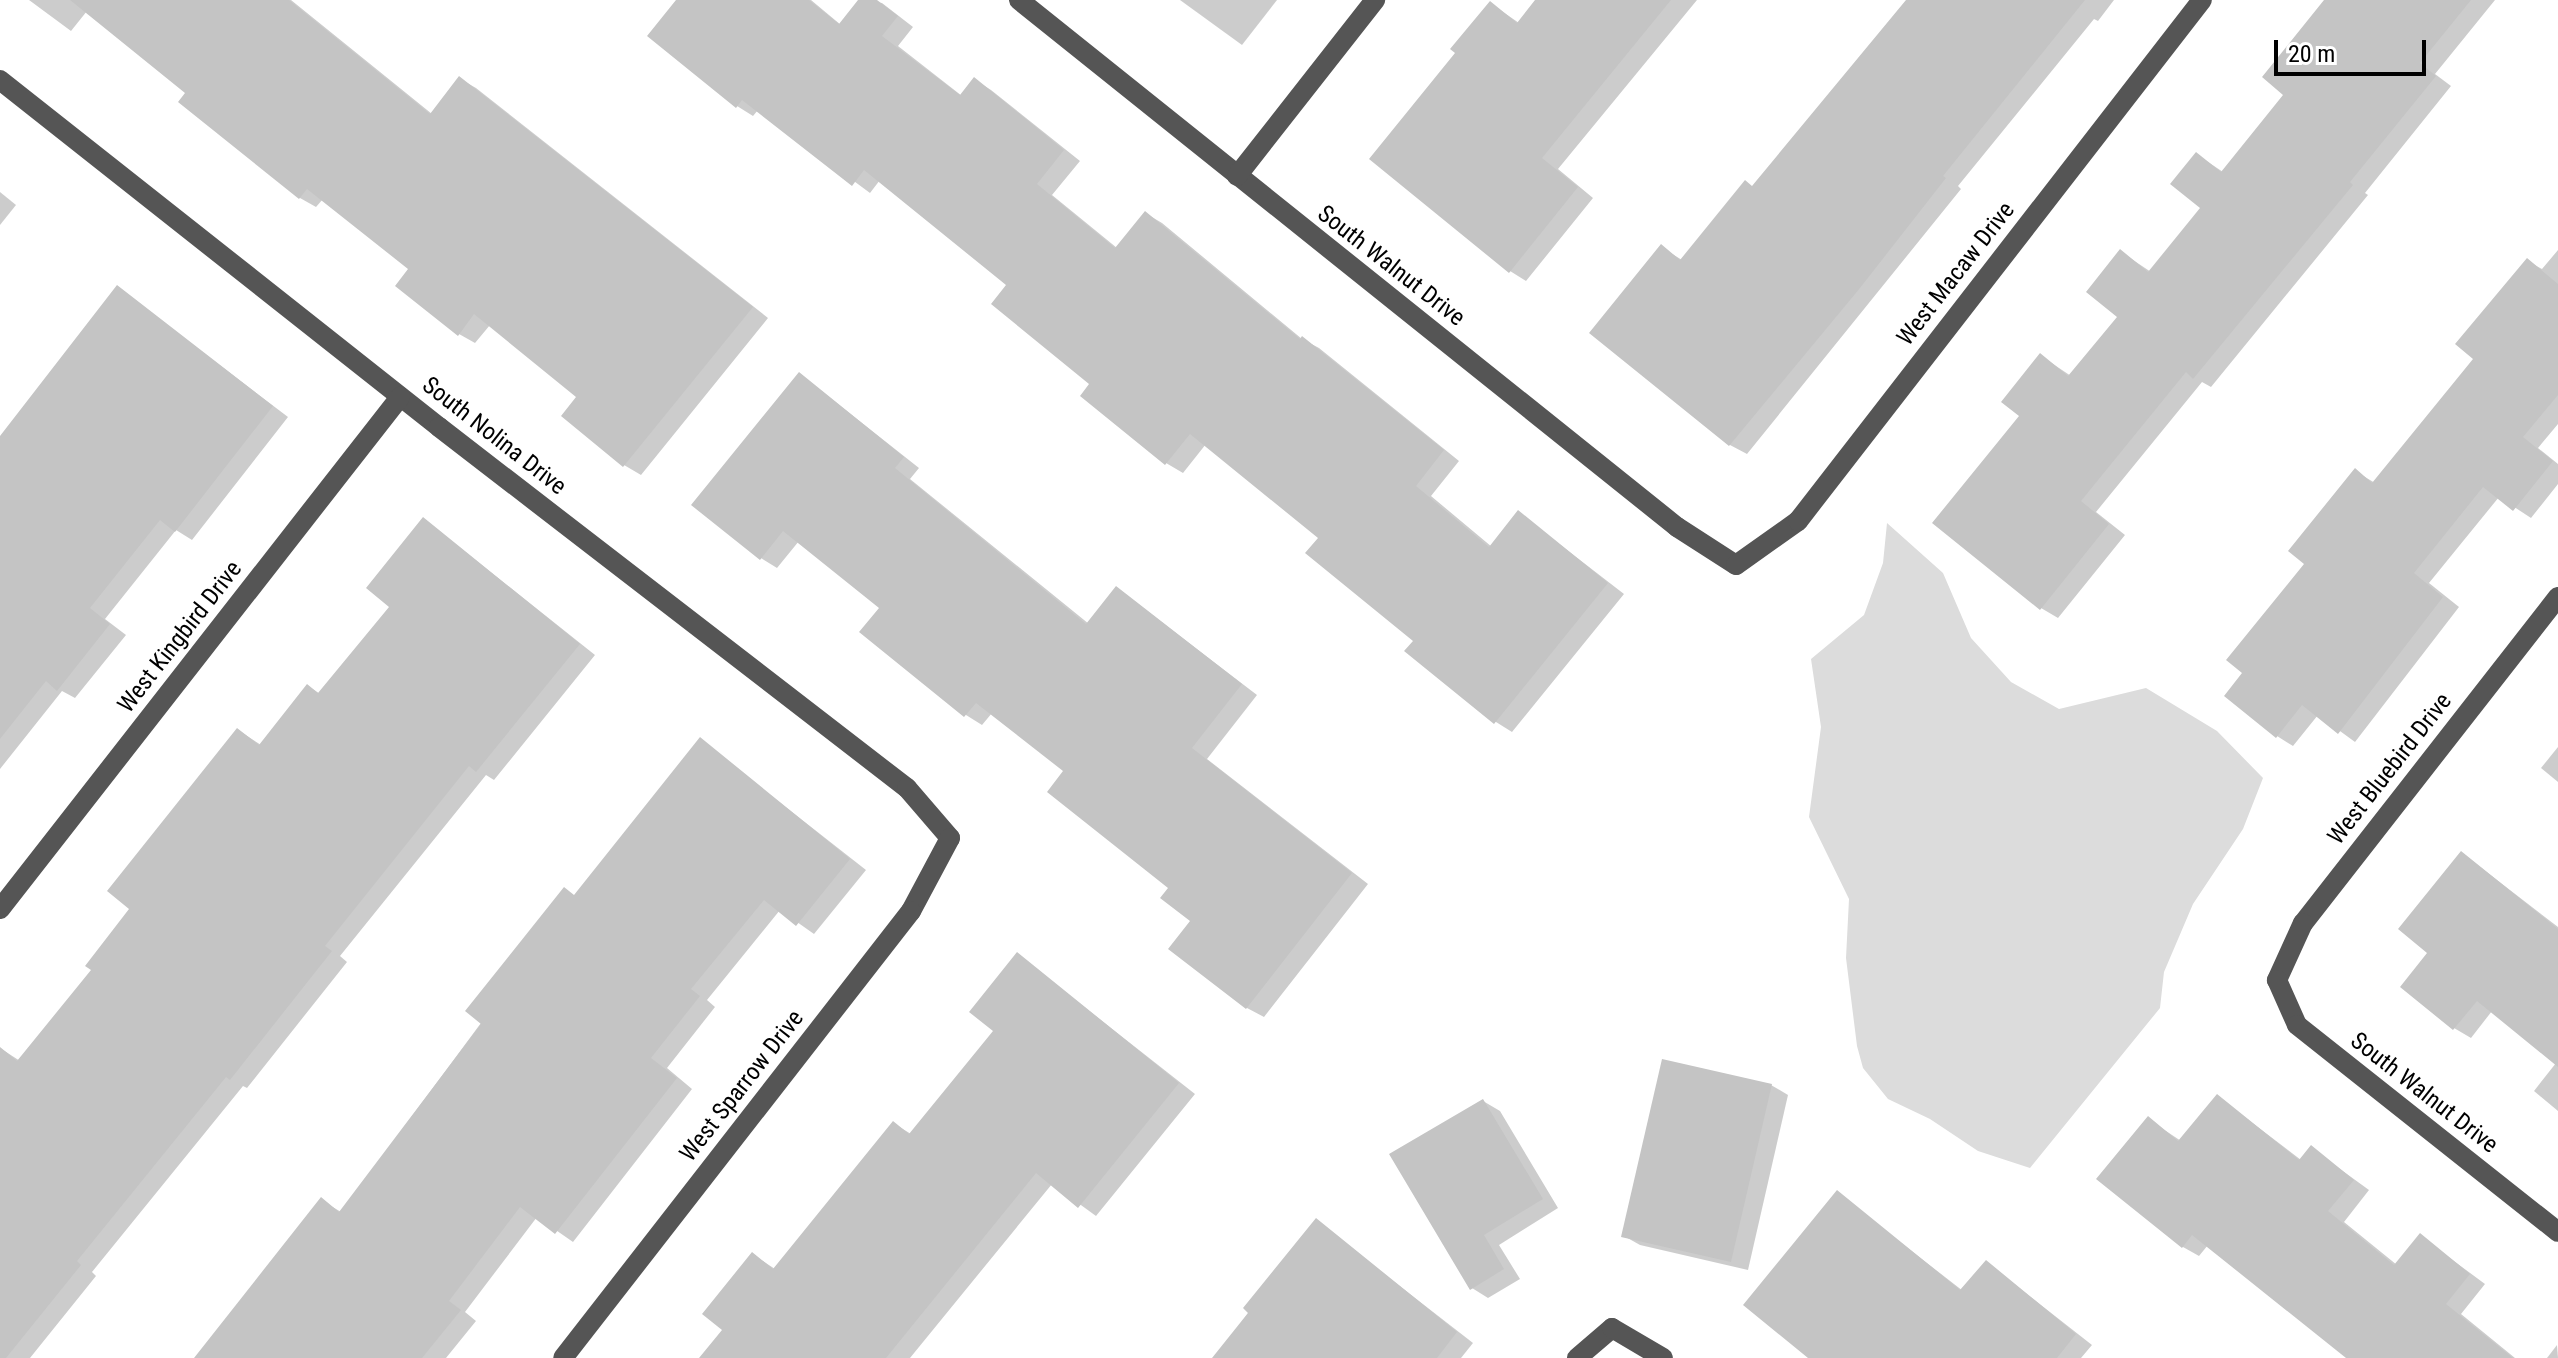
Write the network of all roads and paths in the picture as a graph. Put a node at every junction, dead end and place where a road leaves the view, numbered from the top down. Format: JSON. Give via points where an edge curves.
{"nodes":[{"id":1,"x":1019,"y":0,"type":"edge"},
{"id":2,"x":1375,"y":0,"type":"edge"},
{"id":3,"x":2202,"y":0,"type":"edge"},
{"id":4,"x":0,"y":80,"type":"edge"},
{"id":5,"x":1237,"y":176,"type":"junction"},
{"id":6,"x":400,"y":397,"type":"junction"},
{"id":7,"x":1736,"y":565,"type":"joint"},
{"id":8,"x":2558,"y":597,"type":"edge"},
{"id":9,"x":950,"y":838,"type":"joint"},
{"id":10,"x":0,"y":909,"type":"edge"},
{"id":11,"x":2277,"y":980,"type":"joint"},
{"id":12,"x":2558,"y":1232,"type":"edge"},
{"id":13,"x":563,"y":1358,"type":"edge"},
{"id":14,"x":1577,"y":1358,"type":"edge"},
{"id":15,"x":1663,"y":1358,"type":"edge"}],
"edges":[{"from":1,"to":5,"type":"street","name":"South Walnut Drive"},
{"from":2,"to":5,"type":"street"},
{"from":3,"to":7,"type":"street","name":"West Macaw Drive","via":[[1798,521]]},
{"from":4,"to":6,"type":"street","name":"South Nolina Drive"},
{"from":5,"to":7,"type":"street","name":"South Walnut Drive","via":[[1677,527]]},
{"from":6,"to":9,"type":"street","name":"South Nolina Drive","via":[[907,788]]},
{"from":6,"to":10,"type":"street","name":"West Kingbird Drive"},
{"from":8,"to":11,"type":"street","name":"West Bluebird Drive","via":[[2303,923]]},
{"from":9,"to":13,"type":"street","name":"West Sparrow Drive","via":[[911,911]]},
{"from":11,"to":12,"type":"street","name":"South Walnut Drive","via":[[2297,1025]]},
{"from":14,"to":15,"type":"street","via":[[1612,1328]]}]}
